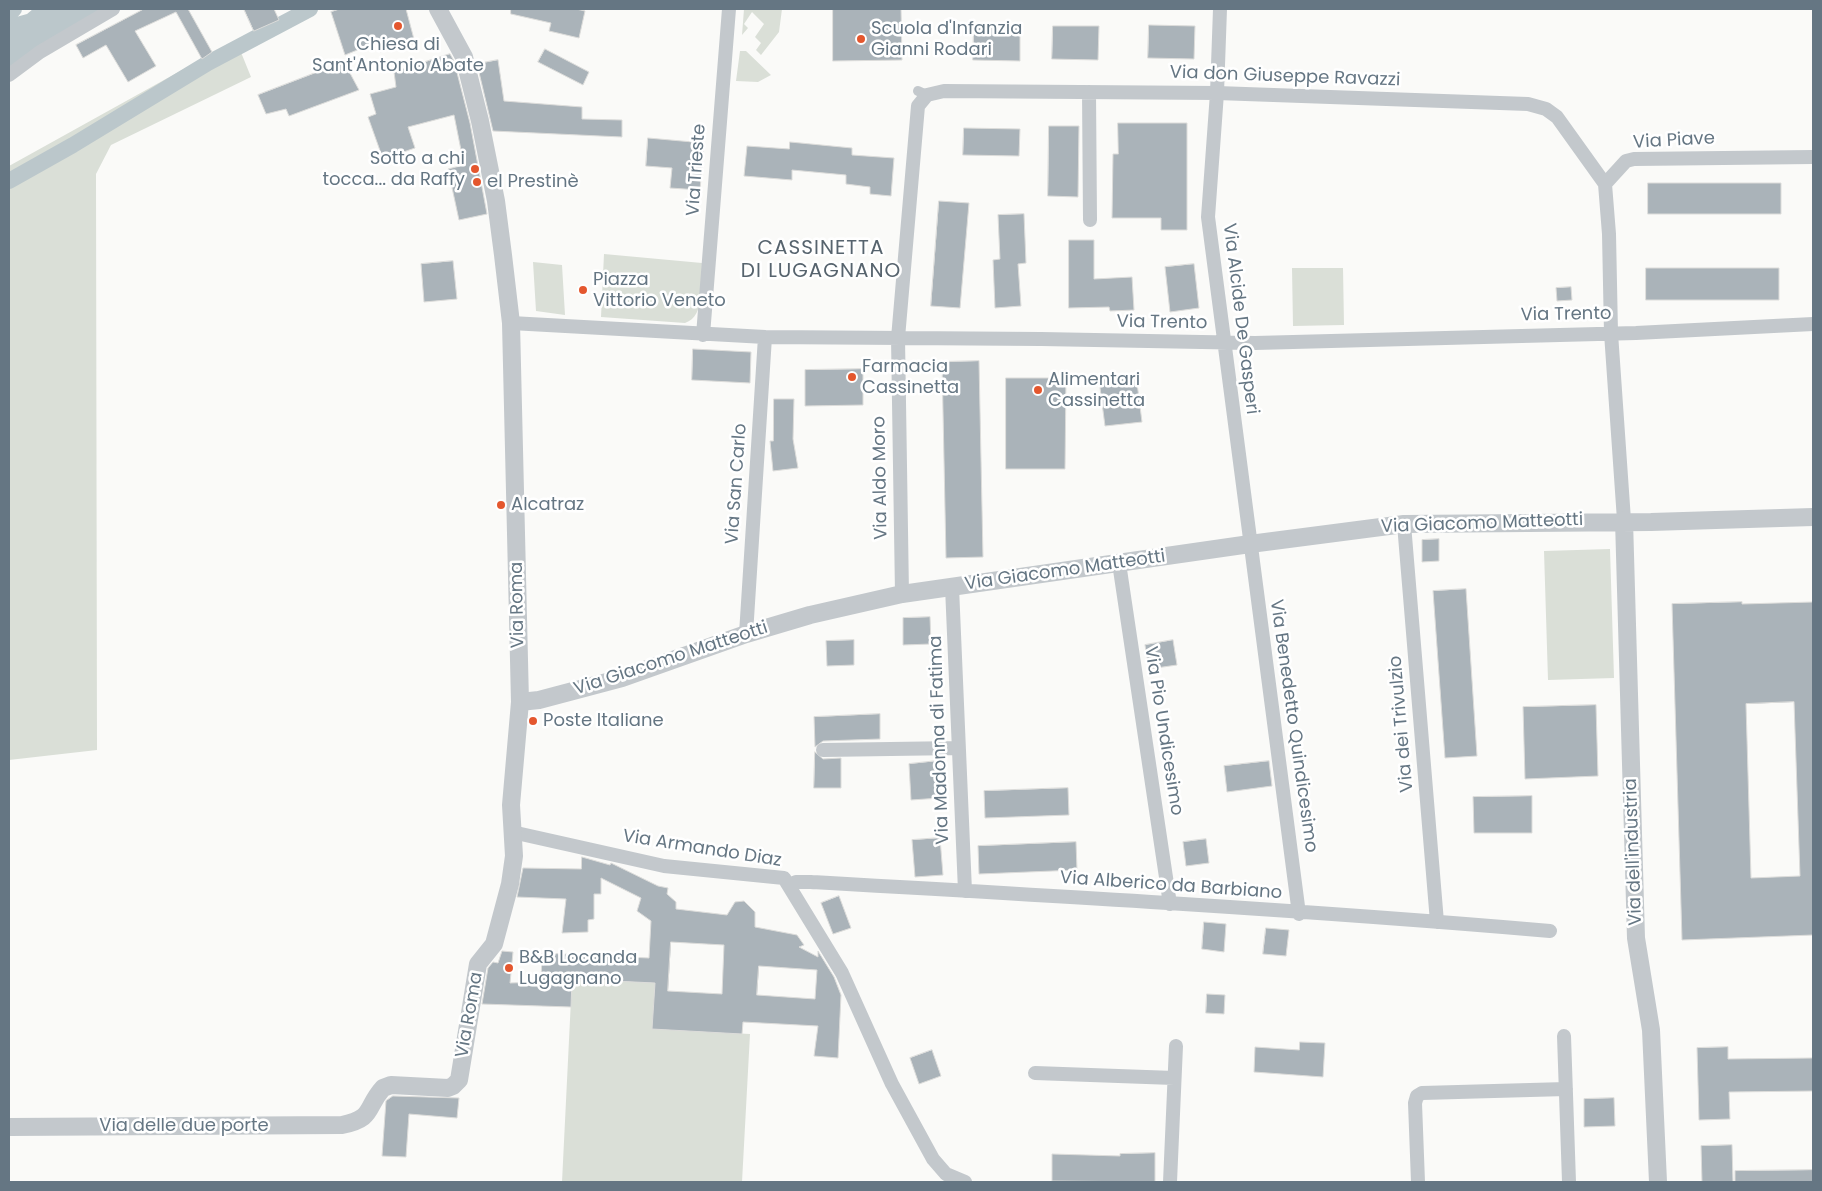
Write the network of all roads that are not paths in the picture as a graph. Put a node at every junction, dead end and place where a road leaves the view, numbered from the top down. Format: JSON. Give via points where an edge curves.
{"nodes":[{"id":1,"x":113,"y":9,"type":"edge"},
{"id":2,"x":438,"y":9,"type":"edge"},
{"id":3,"x":729,"y":9,"type":"edge"},
{"id":4,"x":1220,"y":9,"type":"edge"},
{"id":5,"x":9,"y":75,"type":"edge"},
{"id":6,"x":1089,"y":92,"type":"junction"},
{"id":7,"x":923,"y":93,"type":"joint"},
{"id":8,"x":1217,"y":94,"type":"junction"},
{"id":9,"x":1813,"y":157,"type":"edge"},
{"id":10,"x":1604,"y":184,"type":"junction"},
{"id":11,"x":1090,"y":220,"type":"dead end"},
{"id":12,"x":511,"y":323,"type":"junction"},
{"id":13,"x":1813,"y":324,"type":"edge"},
{"id":14,"x":1610,"y":333,"type":"junction"},
{"id":15,"x":703,"y":335,"type":"junction"},
{"id":16,"x":765,"y":337,"type":"junction"},
{"id":17,"x":898,"y":338,"type":"junction"},
{"id":18,"x":1225,"y":343,"type":"junction"},
{"id":19,"x":1813,"y":517,"type":"edge"},
{"id":20,"x":1624,"y":520,"type":"junction"},
{"id":21,"x":1404,"y":524,"type":"junction"},
{"id":22,"x":1250,"y":544,"type":"junction"},
{"id":23,"x":1119,"y":563,"type":"junction"},
{"id":24,"x":952,"y":587,"type":"junction"},
{"id":25,"x":902,"y":594,"type":"junction"},
{"id":26,"x":746,"y":634,"type":"junction"},
{"id":27,"x":520,"y":702,"type":"junction"},
{"id":28,"x":958,"y":748,"type":"junction"},
{"id":29,"x":823,"y":750,"type":"dead end"},
{"id":30,"x":512,"y":832,"type":"junction"},
{"id":31,"x":790,"y":885,"type":"junction"},
{"id":32,"x":965,"y":891,"type":"junction"},
{"id":33,"x":1170,"y":904,"type":"junction"},
{"id":34,"x":1299,"y":914,"type":"junction"},
{"id":35,"x":1437,"y":922,"type":"junction"},
{"id":36,"x":1550,"y":932,"type":"dead end"},
{"id":37,"x":1564,"y":1036,"type":"dead end"},
{"id":38,"x":1176,"y":1046,"type":"dead end"},
{"id":39,"x":1035,"y":1073,"type":"dead end"},
{"id":40,"x":1174,"y":1078,"type":"junction"},
{"id":41,"x":1566,"y":1089,"type":"junction"},
{"id":42,"x":358,"y":1122,"type":"joint"},
{"id":43,"x":9,"y":1127,"type":"edge"},
{"id":44,"x":959,"y":1180,"type":"edge"},
{"id":45,"x":1170,"y":1182,"type":"edge"},
{"id":46,"x":1418,"y":1182,"type":"edge"},
{"id":47,"x":1569,"y":1182,"type":"edge"},
{"id":48,"x":1658,"y":1182,"type":"edge"}],
"edges":[{"from":1,"to":5,"type":"street","via":[[40,52]]},
{"from":2,"to":12,"type":"street","name":"Via Roma","via":[[455,46],[464,57],[480,120],[496,201]]},
{"from":3,"to":15,"type":"street","name":"Via Trieste"},
{"from":4,"to":8,"type":"street","name":"Via Alcide De Gasperi"},
{"from":6,"to":7,"type":"street","name":"Via don Giuseppe Ravazzi"},
{"from":6,"to":8,"type":"street","name":"Via don Giuseppe Ravazzi"},
{"from":6,"to":11,"type":"street"},
{"from":7,"to":17,"type":"street","name":"Via Aldo Moro","via":[[918,106]]},
{"from":8,"to":10,"type":"street","name":"Via don Giuseppe Ravazzi","via":[[1528,104],[1546,109],[1557,118]]},
{"from":8,"to":18,"type":"street","name":"Via Alcide De Gasperi","via":[[1208,217]]},
{"from":9,"to":10,"type":"street","name":"Via Piave","via":[[1634,159],[1626,161]]},
{"from":10,"to":14,"type":"street","via":[[1609,234]]},
{"from":12,"to":15,"type":"street","name":"Via Trento"},
{"from":12,"to":27,"type":"street","name":"Via Roma"},
{"from":13,"to":14,"type":"street","name":"Via Trento"},
{"from":14,"to":18,"type":"street","name":"Via Trento"},
{"from":14,"to":20,"type":"street"},
{"from":15,"to":16,"type":"street","name":"Via Trento"},
{"from":16,"to":17,"type":"street","name":"Via Trento"},
{"from":16,"to":26,"type":"street","name":"Via San Carlo"},
{"from":17,"to":18,"type":"street","name":"Via Trento"},
{"from":17,"to":25,"type":"street","name":"Via Aldo Moro"},
{"from":18,"to":22,"type":"street","name":"Via Alcide De Gasperi"},
{"from":19,"to":20,"type":"street","name":"Via Giacomo Matteotti"},
{"from":20,"to":21,"type":"street","name":"Via Giacomo Matteotti"},
{"from":20,"to":48,"type":"street","name":"Via dell'industria","via":[[1636,938],[1651,1030]]},
{"from":21,"to":22,"type":"street","name":"Via Giacomo Matteotti"},
{"from":21,"to":35,"type":"street","name":"Via dei Trivulzio"},
{"from":22,"to":23,"type":"street","name":"Via Giacomo Matteotti"},
{"from":22,"to":34,"type":"street","name":"Via Benedetto Quindicesimo"},
{"from":23,"to":24,"type":"street","name":"Via Giacomo Matteotti"},
{"from":23,"to":33,"type":"street","name":"Via Pio Undicesimo"},
{"from":24,"to":25,"type":"street","name":"Via Giacomo Matteotti"},
{"from":24,"to":28,"type":"street","name":"Via Madonna di Fatima"},
{"from":25,"to":26,"type":"street","name":"Via Giacomo Matteotti","via":[[810,615]]},
{"from":26,"to":27,"type":"street","name":"Via Giacomo Matteotti","via":[[622,678]]},
{"from":27,"to":30,"type":"street","name":"Via Roma","via":[[511,805]]},
{"from":28,"to":29,"type":"street"},
{"from":28,"to":32,"type":"street","name":"Via Madonna di Fatima"},
{"from":30,"to":31,"type":"street","name":"Via Armando Diaz","via":[[664,866],[784,878]]},
{"from":30,"to":42,"type":"street","name":"Via Roma","via":[[514,856],[510,884],[494,944],[478,964],[459,1080],[448,1088],[399,1085],[383,1088],[371,1109]]},
{"from":31,"to":32,"type":"street","name":"Via Alberico da Barbiano","via":[[811,882]]},
{"from":31,"to":44,"type":"street","name":"Via Armando Diaz","via":[[842,973],[892,1084],[933,1159],[941,1169]]},
{"from":32,"to":33,"type":"street","name":"Via Alberico da Barbiano"},
{"from":33,"to":34,"type":"street","name":"Via Alberico da Barbiano"},
{"from":34,"to":35,"type":"street","name":"Via Alberico da Barbiano"},
{"from":35,"to":36,"type":"street","name":"Via Alberico da Barbiano"},
{"from":37,"to":41,"type":"street"},
{"from":38,"to":40,"type":"street"},
{"from":39,"to":40,"type":"street"},
{"from":40,"to":45,"type":"street"},
{"from":41,"to":46,"type":"street","via":[[1422,1093],[1417,1096]]},
{"from":41,"to":47,"type":"street"},
{"from":42,"to":43,"type":"street","name":"Via delle due porte","via":[[342,1125]]}]}
